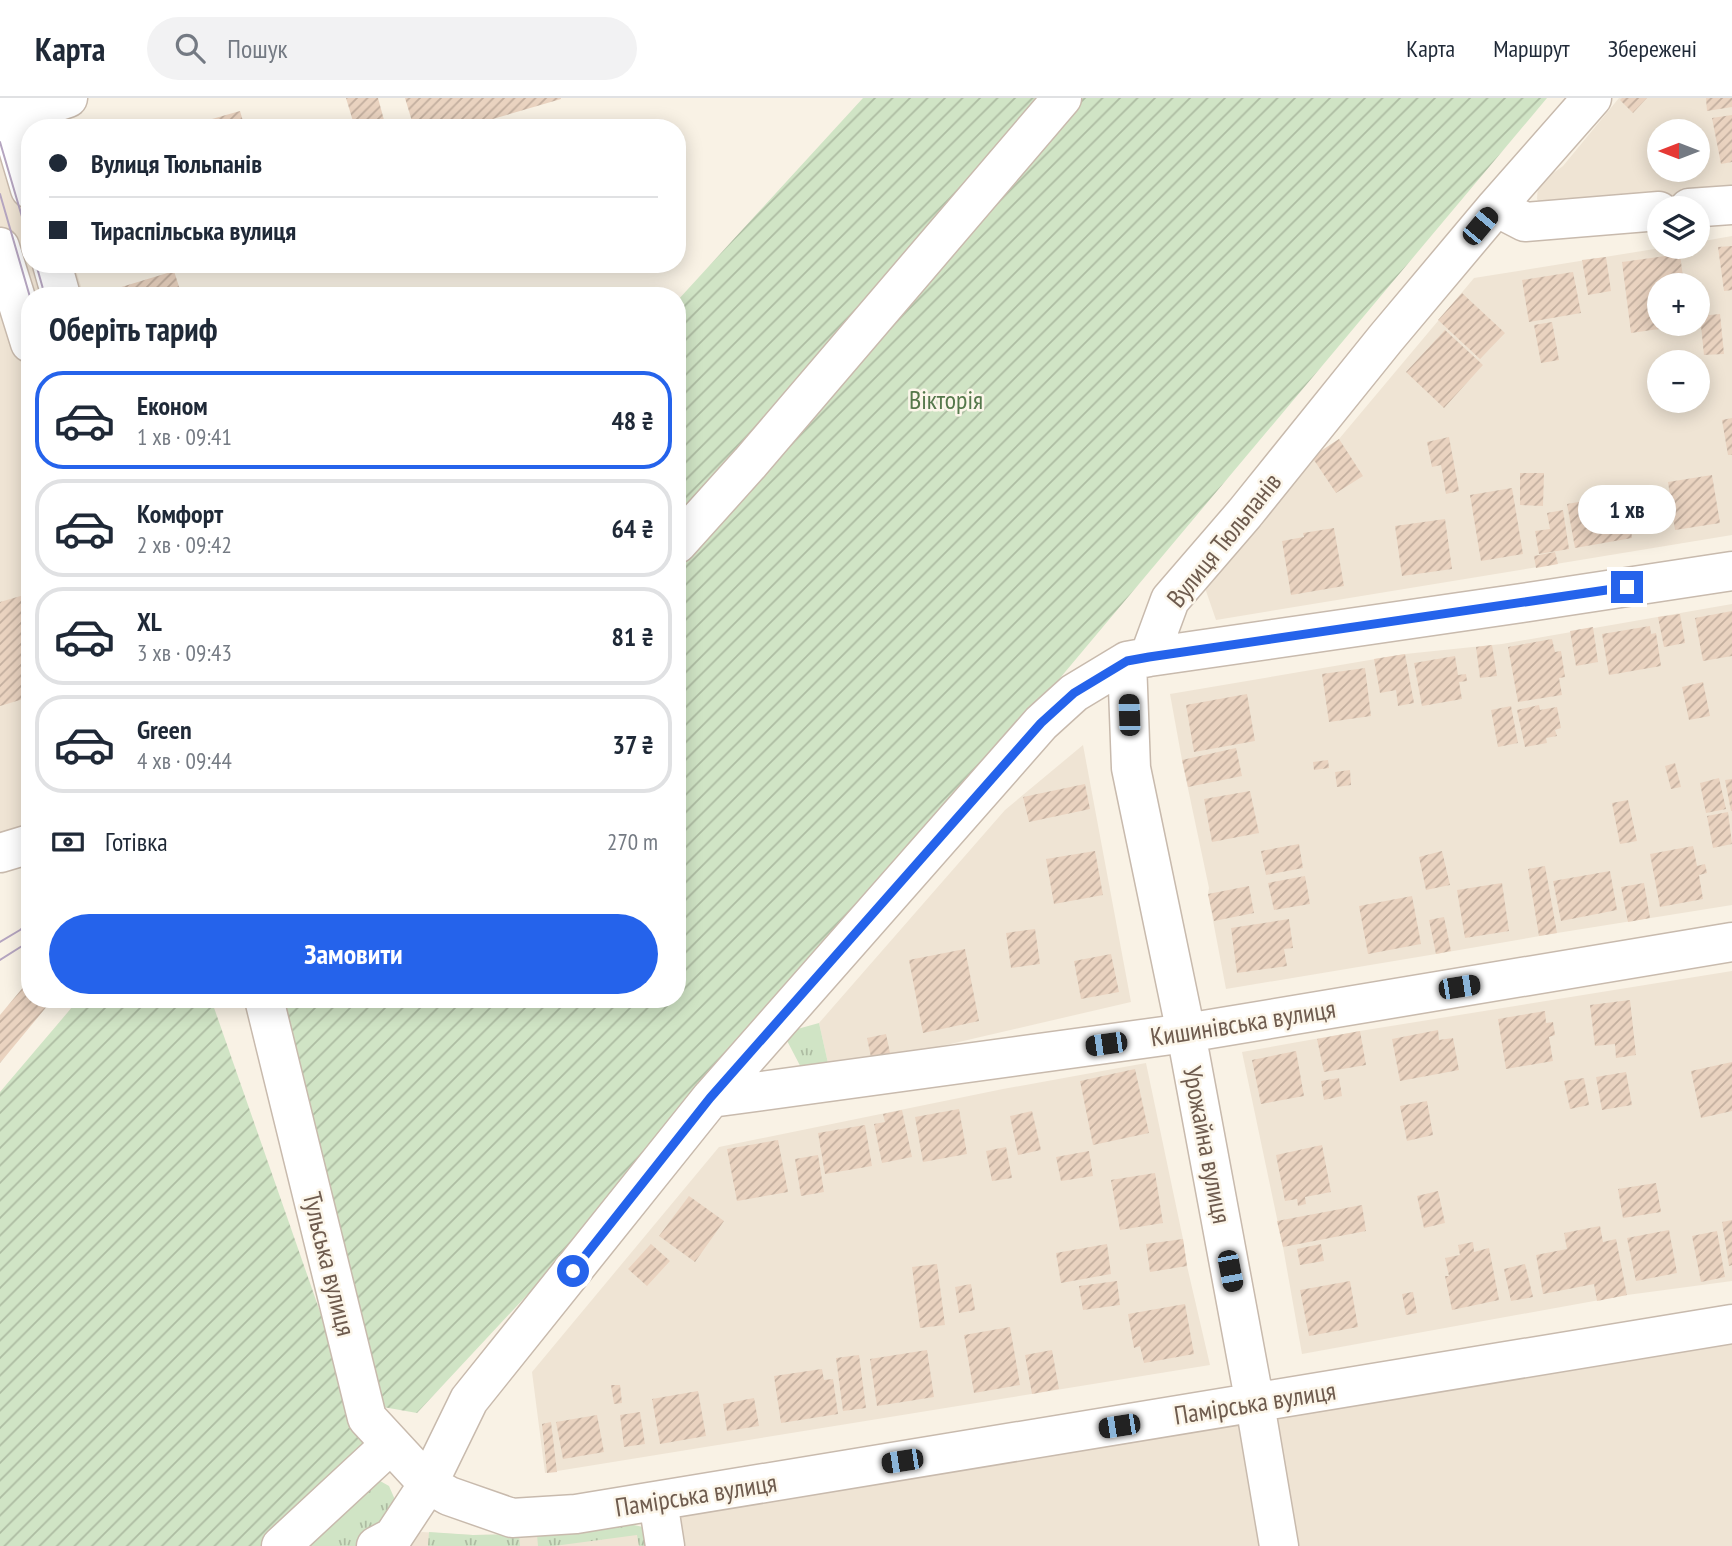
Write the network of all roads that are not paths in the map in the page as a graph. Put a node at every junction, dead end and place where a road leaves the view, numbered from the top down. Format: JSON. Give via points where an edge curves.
{"nodes":[{"id":1,"x":68,"y":98,"type":"edge"},
{"id":2,"x":1062,"y":98,"type":"edge"},
{"id":3,"x":1592,"y":98,"type":"edge"},
{"id":4,"x":4,"y":112,"type":"edge"},
{"id":5,"x":21,"y":163,"type":"edge"},
{"id":6,"x":1732,"y":205,"type":"edge"},
{"id":7,"x":1496,"y":207,"type":"junction"},
{"id":8,"x":1710,"y":207,"type":"edge"},
{"id":9,"x":1647,"y":212,"type":"edge"},
{"id":10,"x":0,"y":247,"type":"edge"},
{"id":11,"x":21,"y":314,"type":"edge"},
{"id":12,"x":686,"y":534,"type":"edge"},
{"id":13,"x":1732,"y":571,"type":"edge"},
{"id":14,"x":1138,"y":659,"type":"junction"},
{"id":15,"x":21,"y":847,"type":"edge"},
{"id":16,"x":0,"y":853,"type":"edge"},
{"id":17,"x":1732,"y":942,"type":"edge"},
{"id":18,"x":269,"y":1008,"type":"edge"},
{"id":19,"x":1186,"y":1033,"type":"junction"},
{"id":20,"x":710,"y":1098,"type":"junction"},
{"id":21,"x":1732,"y":1324,"type":"edge"},
{"id":22,"x":1255,"y":1404,"type":"junction"},
{"id":23,"x":391,"y":1444,"type":"junction"},
{"id":24,"x":438,"y":1490,"type":"junction"},
{"id":25,"x":658,"y":1501,"type":"junction"},
{"id":26,"x":281,"y":1546,"type":"edge"},
{"id":27,"x":376,"y":1546,"type":"edge"},
{"id":28,"x":665,"y":1546,"type":"edge"},
{"id":29,"x":1279,"y":1546,"type":"edge"}],
"edges":[{"from":1,"to":4,"type":"street"},
{"from":2,"to":12,"type":"street"},
{"from":3,"to":7,"type":"street","name":"Вулиця Тюльпанів"},
{"from":4,"to":5,"type":"street"},
{"from":6,"to":8,"type":"street"},
{"from":7,"to":9,"type":"street","via":[[1525,222]]},
{"from":7,"to":14,"type":"street","name":"Вулиця Тюльпанів","via":[[1170,600]]},
{"from":10,"to":11,"type":"street"},
{"from":13,"to":14,"type":"street"},
{"from":14,"to":19,"type":"street","name":"Урожайна вулиця","via":[[1131,768]]},
{"from":14,"to":20,"type":"street","via":[[1074,693],[1041,723]]},
{"from":15,"to":16,"type":"street"},
{"from":17,"to":19,"type":"street","name":"Кишинівська вулиця"},
{"from":18,"to":23,"type":"street","name":"Тульська вулиця","via":[[367,1418]]},
{"from":19,"to":20,"type":"street","name":"Кишинівська вулиця"},
{"from":19,"to":22,"type":"street","name":"Урожайна вулиця"},
{"from":20,"to":24,"type":"street","via":[[469,1400]]},
{"from":21,"to":22,"type":"street","name":"Памірська вулиця"},
{"from":22,"to":25,"type":"street","name":"Памірська вулиця"},
{"from":22,"to":29,"type":"street","name":"Урожайна вулиця"},
{"from":23,"to":24,"type":"street","name":"Тульська вулиця"},
{"from":23,"to":26,"type":"street"},
{"from":24,"to":25,"type":"street","name":"Памірська вулиця","via":[[512,1518]]},
{"from":24,"to":27,"type":"street","via":[[393,1537]]},
{"from":25,"to":28,"type":"street"}]}
